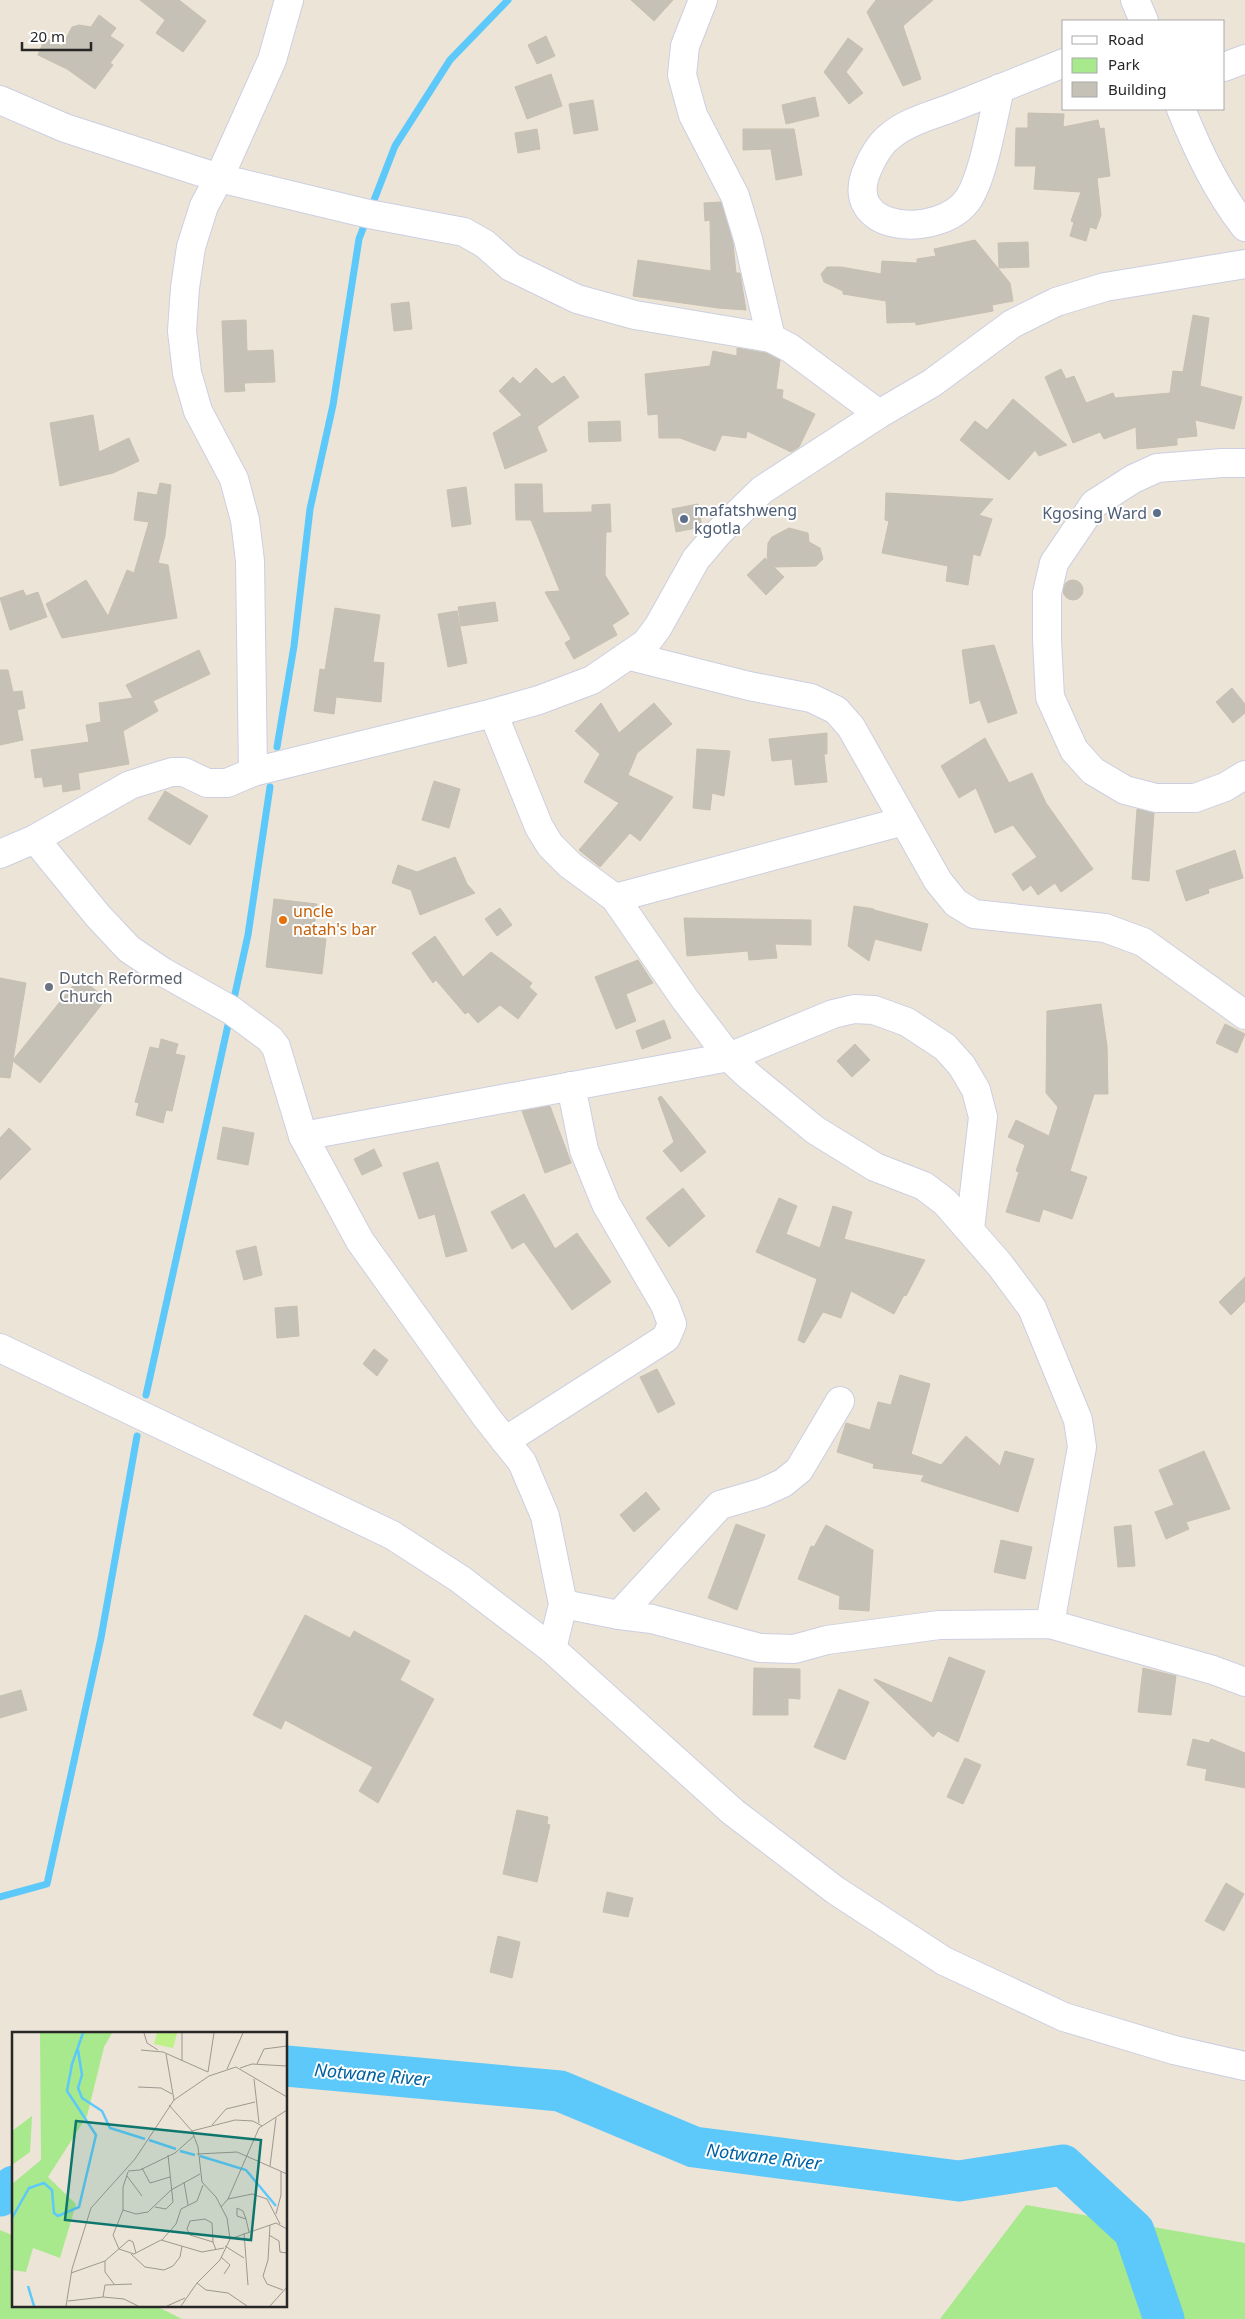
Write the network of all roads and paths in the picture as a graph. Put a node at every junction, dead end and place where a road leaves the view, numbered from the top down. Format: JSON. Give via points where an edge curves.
{"nodes":[{"id":1,"x":289,"y":0,"type":"edge"},
{"id":2,"x":703,"y":0,"type":"edge"},
{"id":3,"x":1135,"y":0,"type":"edge"},
{"id":4,"x":1144,"y":20,"type":"edge"},
{"id":5,"x":1245,"y":58,"type":"edge"},
{"id":6,"x":1062,"y":64,"type":"edge"},
{"id":7,"x":1225,"y":67,"type":"edge"},
{"id":8,"x":1000,"y":88,"type":"junction"},
{"id":9,"x":0,"y":100,"type":"edge"},
{"id":10,"x":1182,"y":110,"type":"edge"},
{"id":11,"x":219,"y":178,"type":"junction"},
{"id":12,"x":1245,"y":227,"type":"edge"},
{"id":13,"x":1245,"y":264,"type":"edge"},
{"id":14,"x":771,"y":338,"type":"junction"},
{"id":15,"x":879,"y":414,"type":"junction"},
{"id":16,"x":1245,"y":463,"type":"edge"},
{"id":17,"x":630,"y":656,"type":"junction"},
{"id":18,"x":493,"y":713,"type":"junction"},
{"id":19,"x":253,"y":772,"type":"junction"},
{"id":20,"x":1245,"y":775,"type":"edge"},
{"id":21,"x":904,"y":821,"type":"junction"},
{"id":22,"x":35,"y":839,"type":"junction"},
{"id":23,"x":0,"y":854,"type":"edge"},
{"id":24,"x":615,"y":898,"type":"junction"},
{"id":25,"x":1245,"y":1015,"type":"edge"},
{"id":26,"x":730,"y":1057,"type":"junction"},
{"id":27,"x":571,"y":1086,"type":"junction"},
{"id":28,"x":303,"y":1136,"type":"junction"},
{"id":29,"x":970,"y":1229,"type":"junction"},
{"id":30,"x":0,"y":1348,"type":"edge"},
{"id":31,"x":840,"y":1401,"type":"dead end"},
{"id":32,"x":505,"y":1441,"type":"junction"},
{"id":33,"x":563,"y":1604,"type":"junction"},
{"id":34,"x":619,"y":1616,"type":"junction"},
{"id":35,"x":1050,"y":1624,"type":"junction"},
{"id":36,"x":552,"y":1649,"type":"junction"},
{"id":37,"x":1245,"y":1682,"type":"edge"},
{"id":38,"x":1245,"y":2066,"type":"edge"}],
"edges":[{"from":1,"to":11,"type":"street","via":[[272,60]]},
{"from":2,"to":14,"type":"street","via":[[685,46],[682,75],[693,115],[735,196]]},
{"from":3,"to":4,"type":"street"},
{"from":5,"to":7,"type":"street"},
{"from":6,"to":8,"type":"street"},
{"from":8,"to":8,"type":"street","via":[[903,127],[887,138],[871,160],[863,179],[863,196],[871,212],[884,222],[926,223],[940,219],[968,199],[977,181]]},
{"from":9,"to":11,"type":"street","via":[[66,128]]},
{"from":10,"to":12,"type":"street","via":[[1197,149],[1225,201]]},
{"from":11,"to":14,"type":"street","via":[[368,214],[464,232],[485,244],[512,267],[577,299],[635,315]]},
{"from":11,"to":19,"type":"street","via":[[204,206],[191,247],[184,288],[182,331],[187,373],[198,411],[234,479],[245,520],[250,561]]},
{"from":13,"to":15,"type":"street","via":[[1105,287],[1056,302],[1012,324],[932,383]]},
{"from":14,"to":15,"type":"street","via":[[790,348]]},
{"from":15,"to":17,"type":"street","via":[[762,490],[696,559],[658,627]]},
{"from":16,"to":20,"type":"street","via":[[1157,468],[1094,504],[1054,563],[1047,593],[1047,640],[1050,697],[1074,750],[1093,771],[1125,790],[1156,798],[1195,798],[1225,787]]},
{"from":17,"to":18,"type":"street","via":[[592,680]]},
{"from":17,"to":21,"type":"street","via":[[811,698],[836,710],[851,727]]},
{"from":18,"to":19,"type":"street"},
{"from":18,"to":24,"type":"street","via":[[550,845],[570,865]]},
{"from":19,"to":22,"type":"street","via":[[227,783],[207,783],[184,772],[172,772],[130,786]]},
{"from":21,"to":24,"type":"street"},
{"from":21,"to":25,"type":"street","via":[[938,881],[956,903],[974,914],[1104,928],[1143,942]]},
{"from":22,"to":23,"type":"street"},
{"from":22,"to":28,"type":"street","via":[[129,949],[231,1010],[270,1039],[280,1057]]},
{"from":24,"to":26,"type":"street","via":[[684,998]]},
{"from":26,"to":27,"type":"street"},
{"from":26,"to":29,"type":"street","via":[[815,1130],[875,1167],[924,1186],[945,1202]]},
{"from":26,"to":29,"type":"street","via":[[833,1014],[854,1009],[874,1010],[907,1022],[946,1047],[976,1090],[982,1117]]},
{"from":27,"to":28,"type":"street"},
{"from":27,"to":32,"type":"street","via":[[584,1150],[606,1204],[665,1305],[672,1324],[666,1338]]},
{"from":28,"to":32,"type":"street","via":[[360,1241]]},
{"from":29,"to":35,"type":"street","via":[[1032,1308],[1078,1420],[1082,1447]]},
{"from":30,"to":36,"type":"street","via":[[392,1535],[460,1578]]},
{"from":31,"to":34,"type":"street","via":[[799,1470],[783,1483],[720,1506]]},
{"from":32,"to":33,"type":"street","via":[[522,1462],[545,1516]]},
{"from":33,"to":34,"type":"street"},
{"from":33,"to":36,"type":"street"},
{"from":34,"to":35,"type":"street","via":[[652,1619],[760,1648],[794,1649],[827,1640],[939,1625]]},
{"from":35,"to":37,"type":"street"},
{"from":36,"to":38,"type":"street","via":[[733,1812],[835,1890],[944,1961],[1064,2017],[1174,2050]]}]}
